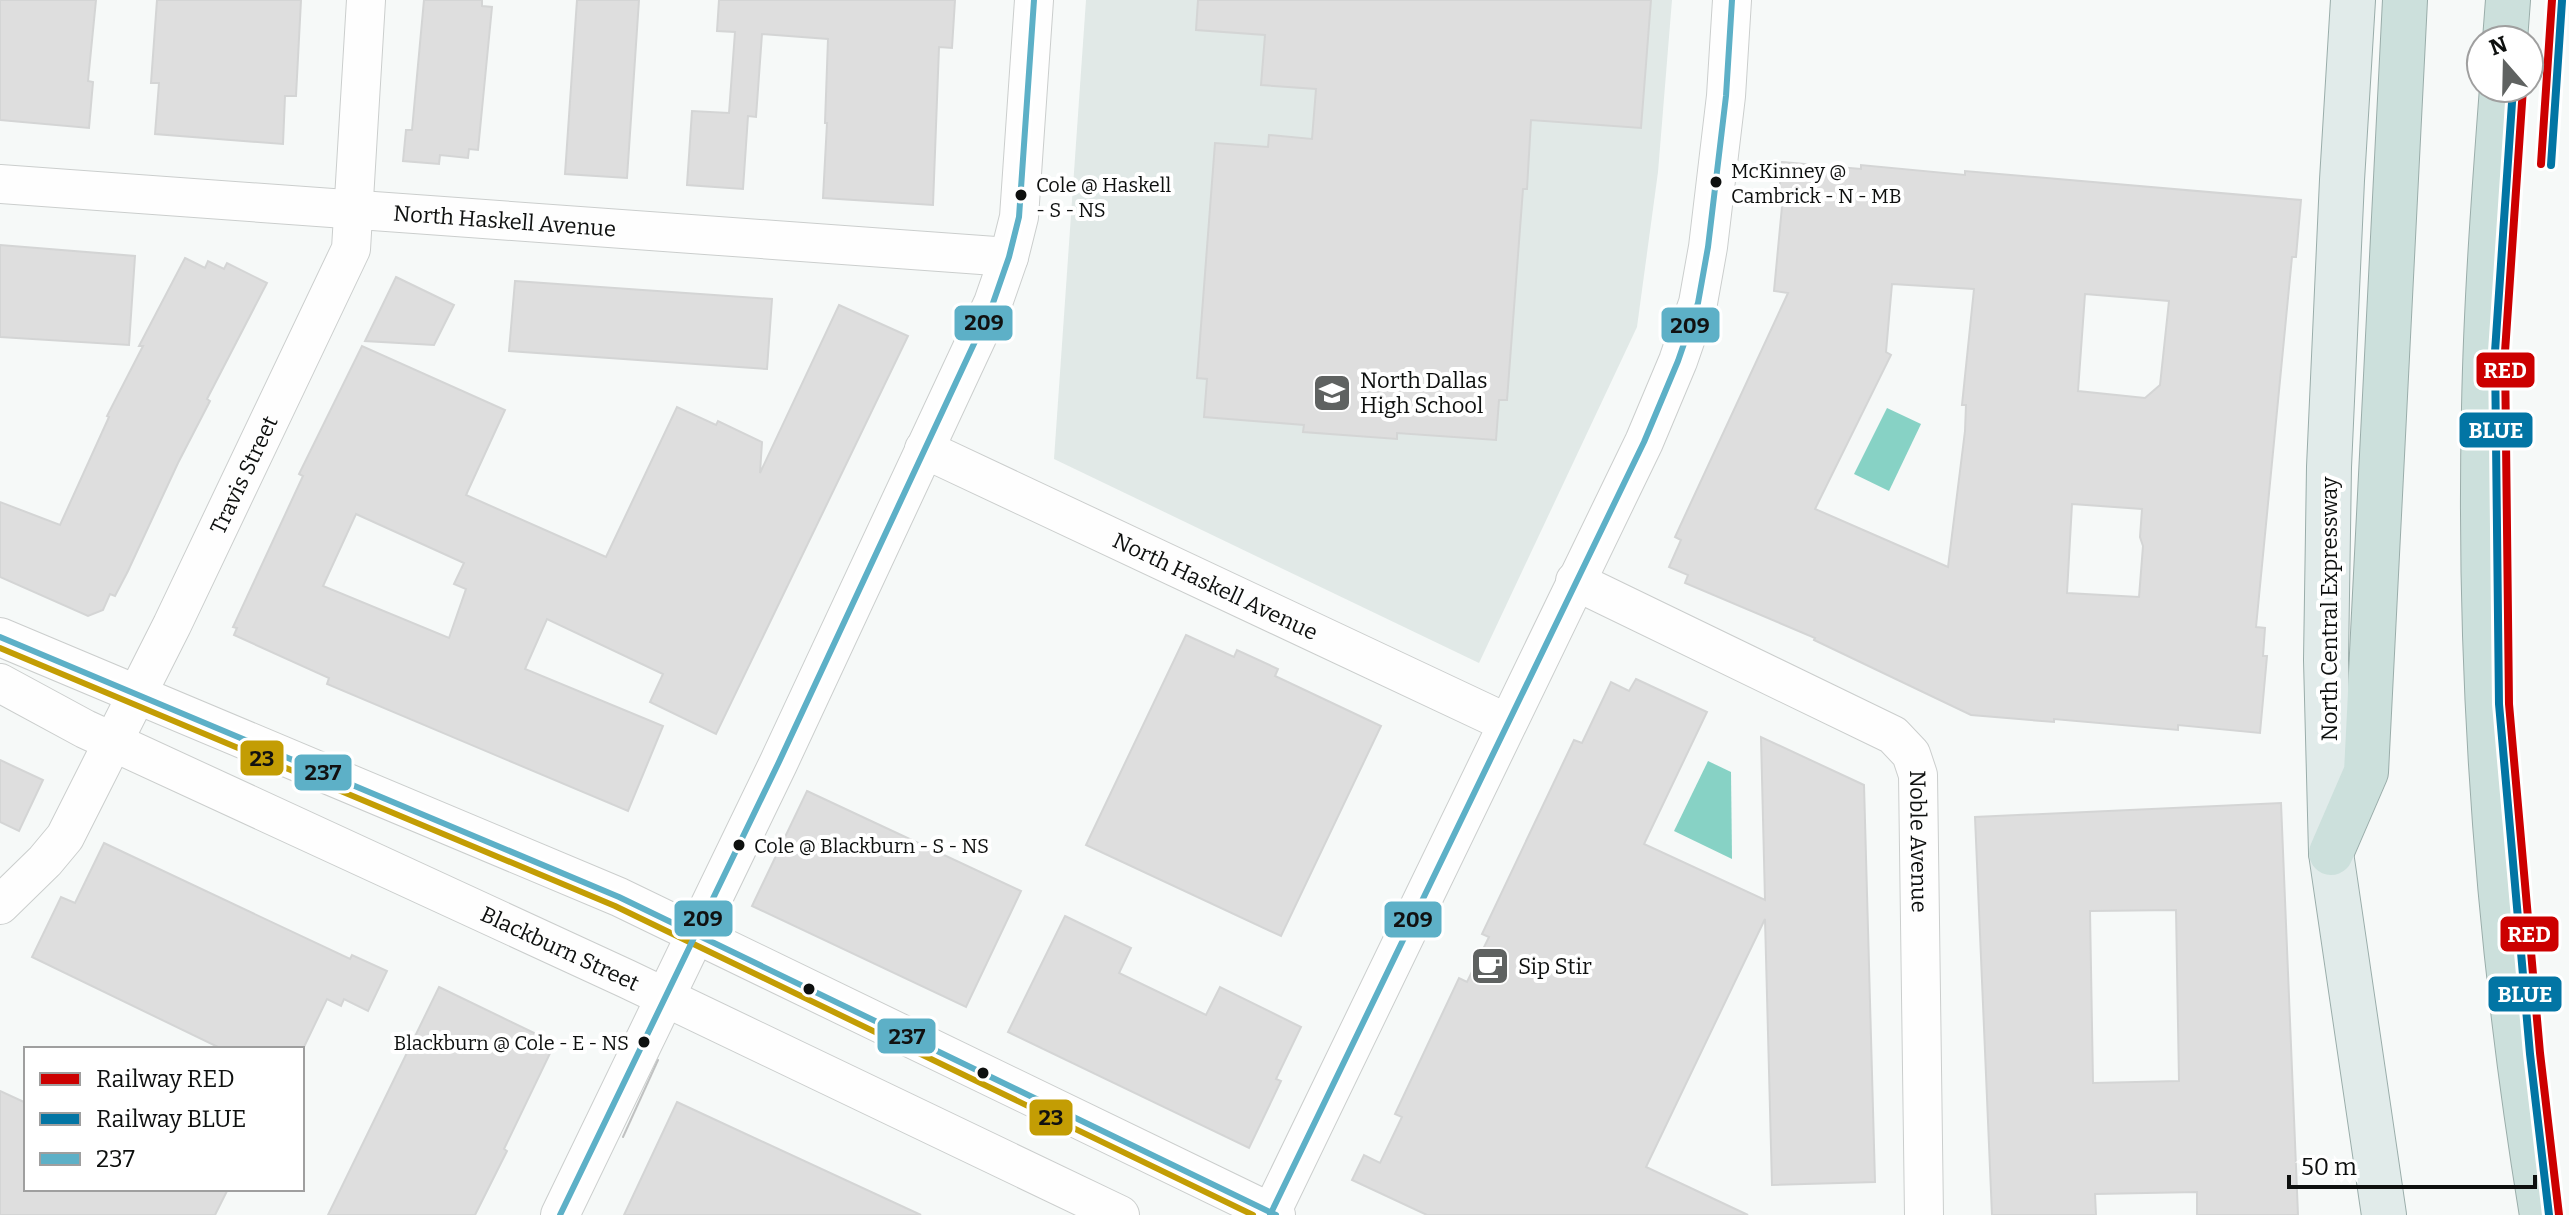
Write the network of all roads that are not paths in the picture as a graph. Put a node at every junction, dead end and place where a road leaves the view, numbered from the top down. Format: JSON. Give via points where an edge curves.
{"nodes":[{"id":1,"x":366,"y":0,"type":"edge"},
{"id":2,"x":1034,"y":0,"type":"edge"},
{"id":3,"x":1732,"y":0,"type":"edge"},
{"id":4,"x":2353,"y":0,"type":"edge"},
{"id":5,"x":2405,"y":0,"type":"edge"},
{"id":6,"x":2508,"y":0,"type":"edge"},
{"id":7,"x":2506,"y":24,"type":"edge"},
{"id":8,"x":2501,"y":104,"type":"edge"},
{"id":9,"x":0,"y":184,"type":"edge"},
{"id":10,"x":352,"y":210,"type":"junction"},
{"id":11,"x":1009,"y":257,"type":"junction"},
{"id":12,"x":924,"y":449,"type":"junction"},
{"id":13,"x":1575,"y":581,"type":"junction"},
{"id":14,"x":0,"y":637,"type":"edge"},
{"id":15,"x":0,"y":683,"type":"edge"},
{"id":16,"x":138,"y":693,"type":"junction"},
{"id":17,"x":1507,"y":723,"type":"junction"},
{"id":18,"x":114,"y":742,"type":"junction"},
{"id":19,"x":2331,"y":853,"type":"junction"},
{"id":20,"x":0,"y":905,"type":"edge"},
{"id":21,"x":696,"y":933,"type":"junction"},
{"id":22,"x":665,"y":997,"type":"junction"},
{"id":23,"x":1273,"y":1214,"type":"edge"},
{"id":24,"x":560,"y":1215,"type":"edge"},
{"id":25,"x":1120,"y":1215,"type":"edge"},
{"id":26,"x":1924,"y":1215,"type":"edge"},
{"id":27,"x":2384,"y":1215,"type":"edge"},
{"id":28,"x":2542,"y":1215,"type":"edge"}],
"edges":[{"from":1,"to":10,"type":"street","name":"Travis Street"},
{"from":2,"to":11,"type":"street","via":[[1019,217]]},
{"from":3,"to":13,"type":"street","via":[[1726,96],[1698,303],[1659,409]]},
{"from":4,"to":19,"type":"main road","name":"North Central Expressway","via":[[2329,467]]},
{"from":5,"to":19,"type":"highway","via":[[2366,772]]},
{"from":6,"to":7,"type":"highway"},
{"from":8,"to":28,"type":"highway","via":[[2485,365],[2486,666],[2506,952]]},
{"from":9,"to":10,"type":"street","name":"North Haskell Avenue"},
{"from":10,"to":11,"type":"street","name":"North Haskell Avenue"},
{"from":10,"to":16,"type":"street","name":"Travis Street","via":[[351,249]]},
{"from":11,"to":12,"type":"street"},
{"from":12,"to":17,"type":"street","name":"North Haskell Avenue"},
{"from":12,"to":21,"type":"street"},
{"from":13,"to":17,"type":"street"},
{"from":13,"to":26,"type":"street","name":"Noble Avenue","via":[[1893,735],[1911,754],[1918,775]]},
{"from":14,"to":16,"type":"street"},
{"from":15,"to":18,"type":"street","name":"Blackburn Street"},
{"from":16,"to":18,"type":"street","name":"Travis Street"},
{"from":16,"to":21,"type":"street"},
{"from":17,"to":23,"type":"street"},
{"from":18,"to":20,"type":"street","name":"Travis Street","via":[[65,837]]},
{"from":18,"to":22,"type":"street","name":"Blackburn Street"},
{"from":19,"to":27,"type":"main road","name":"North Central Expressway"},
{"from":21,"to":22,"type":"street"},
{"from":21,"to":23,"type":"street"},
{"from":22,"to":24,"type":"street"},
{"from":22,"to":25,"type":"street","name":"Blackburn Street"}]}
